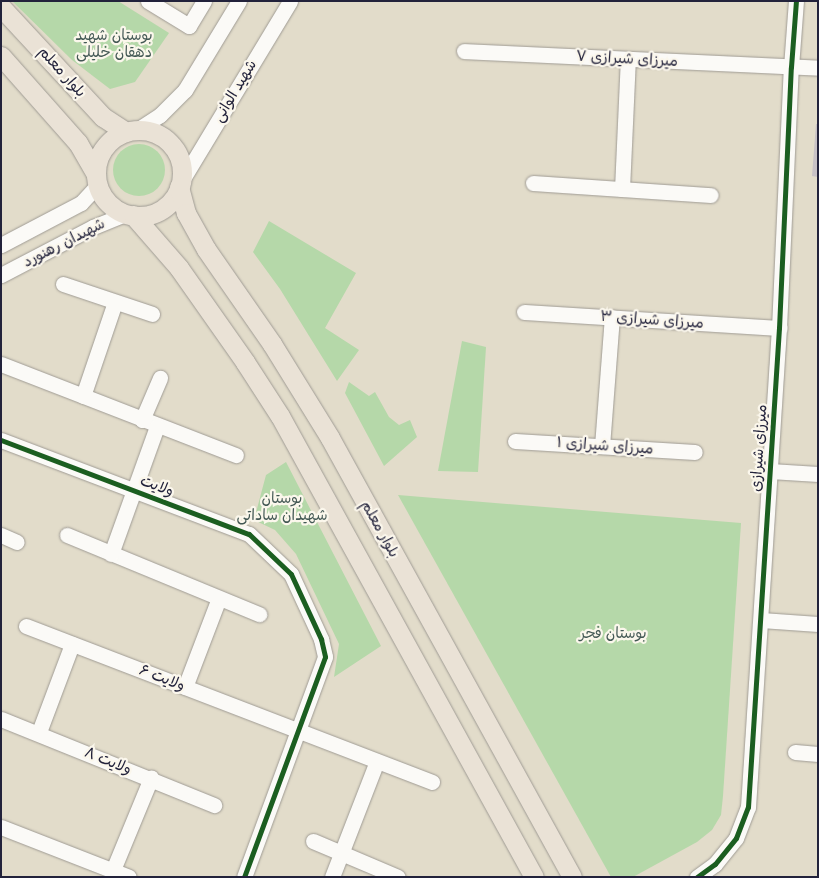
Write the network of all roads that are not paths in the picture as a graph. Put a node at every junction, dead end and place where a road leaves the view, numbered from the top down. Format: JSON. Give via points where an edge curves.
{"nodes":[{"id":1,"x":148,"y":1,"type":"edge"},
{"id":2,"x":204,"y":1,"type":"edge"},
{"id":3,"x":239,"y":1,"type":"edge"},
{"id":4,"x":290,"y":1,"type":"edge"},
{"id":5,"x":796,"y":1,"type":"edge"},
{"id":6,"x":1,"y":7,"type":"edge"},
{"id":7,"x":464,"y":51,"type":"dead end"},
{"id":8,"x":1,"y":56,"type":"edge"},
{"id":9,"x":628,"y":59,"type":"junction"},
{"id":10,"x":791,"y":67,"type":"junction"},
{"id":11,"x":818,"y":68,"type":"edge"},
{"id":12,"x":132,"y":131,"type":"junction"},
{"id":13,"x":97,"y":180,"type":"junction"},
{"id":14,"x":532,"y":183,"type":"dead end"},
{"id":15,"x":180,"y":185,"type":"junction"},
{"id":16,"x":622,"y":189,"type":"junction"},
{"id":17,"x":711,"y":195,"type":"dead end"},
{"id":18,"x":130,"y":214,"type":"junction"},
{"id":19,"x":1,"y":244,"type":"edge"},
{"id":20,"x":1,"y":275,"type":"edge"},
{"id":21,"x":63,"y":284,"type":"dead end"},
{"id":22,"x":116,"y":302,"type":"junction"},
{"id":23,"x":524,"y":312,"type":"dead end"},
{"id":24,"x":152,"y":314,"type":"dead end"},
{"id":25,"x":612,"y":317,"type":"junction"},
{"id":26,"x":779,"y":328,"type":"junction"},
{"id":27,"x":1,"y":364,"type":"edge"},
{"id":28,"x":160,"y":378,"type":"dead end"},
{"id":29,"x":83,"y":396,"type":"junction"},
{"id":30,"x":142,"y":420,"type":"junction"},
{"id":31,"x":157,"y":426,"type":"junction"},
{"id":32,"x":1,"y":440,"type":"edge"},
{"id":33,"x":516,"y":441,"type":"dead end"},
{"id":34,"x":602,"y":446,"type":"junction"},
{"id":35,"x":695,"y":452,"type":"dead end"},
{"id":36,"x":236,"y":455,"type":"dead end"},
{"id":37,"x":770,"y":471,"type":"junction"},
{"id":38,"x":818,"y":474,"type":"edge"},
{"id":39,"x":134,"y":490,"type":"junction"},
{"id":40,"x":1,"y":535,"type":"edge"},
{"id":41,"x":67,"y":535,"type":"dead end"},
{"id":42,"x":18,"y":542,"type":"dead end"},
{"id":43,"x":111,"y":554,"type":"junction"},
{"id":44,"x":218,"y":598,"type":"junction"},
{"id":45,"x":259,"y":614,"type":"dead end"},
{"id":46,"x":761,"y":620,"type":"junction"},
{"id":47,"x":818,"y":624,"type":"edge"},
{"id":48,"x":26,"y":626,"type":"dead end"},
{"id":49,"x":72,"y":644,"type":"junction"},
{"id":50,"x":185,"y":687,"type":"junction"},
{"id":51,"x":1,"y":719,"type":"edge"},
{"id":52,"x":298,"y":730,"type":"junction"},
{"id":53,"x":39,"y":732,"type":"junction"},
{"id":54,"x":795,"y":752,"type":"dead end"},
{"id":55,"x":818,"y":754,"type":"edge"},
{"id":56,"x":377,"y":761,"type":"junction"},
{"id":57,"x":151,"y":778,"type":"junction"},
{"id":58,"x":432,"y":782,"type":"dead end"},
{"id":59,"x":214,"y":805,"type":"dead end"},
{"id":60,"x":1,"y":828,"type":"edge"},
{"id":61,"x":313,"y":842,"type":"dead end"},
{"id":62,"x":341,"y":853,"type":"junction"},
{"id":63,"x":113,"y":870,"type":"junction"},
{"id":64,"x":129,"y":877,"type":"edge"},
{"id":65,"x":244,"y":877,"type":"edge"},
{"id":66,"x":332,"y":877,"type":"edge"},
{"id":67,"x":398,"y":877,"type":"edge"},
{"id":68,"x":534,"y":877,"type":"edge"},
{"id":69,"x":572,"y":877,"type":"edge"},
{"id":70,"x":697,"y":877,"type":"edge"}],
"edges":[{"from":1,"to":2,"type":"street","via":[[189,26]]},
{"from":3,"to":12,"type":"street","via":[[184,90],[160,115]]},
{"from":4,"to":15,"type":"street","name":"شهید الوانی"},
{"from":5,"to":10,"type":"street","name":"میرزای شیرازی"},
{"from":6,"to":12,"type":"main road","name":"بلوار معلم","via":[[103,116]]},
{"from":7,"to":9,"type":"street","name":"میرزای شیرازی ۷"},
{"from":8,"to":13,"type":"main road","via":[[78,142]]},
{"from":9,"to":10,"type":"street","name":"میرزای شیرازی ۷"},
{"from":9,"to":16,"type":"street"},
{"from":10,"to":11,"type":"street","name":"میرزای شیرازی ۷"},
{"from":10,"to":26,"type":"street","name":"میرزای شیرازی"},
{"from":12,"to":13,"type":"main road","via":[[116,136],[101,153]]},
{"from":12,"to":15,"type":"main road","via":[[158,134],[175,150],[182,171]]},
{"from":13,"to":18,"type":"main road","via":[[110,204]]},
{"from":13,"to":19,"type":"street","name":"شهیدان رهنورد","via":[[81,203]]},
{"from":14,"to":16,"type":"street"},
{"from":15,"to":18,"type":"main road","via":[[171,202],[162,209]]},
{"from":15,"to":69,"type":"main road","name":"بلوار معلم","via":[[186,213],[206,249],[272,344],[330,438]]},
{"from":16,"to":17,"type":"street"},
{"from":18,"to":20,"type":"street","name":"شهیدان رهنورد","via":[[93,227]]},
{"from":18,"to":68,"type":"main road","via":[[179,268],[280,416]]},
{"from":21,"to":22,"type":"street"},
{"from":22,"to":24,"type":"street"},
{"from":22,"to":29,"type":"street"},
{"from":23,"to":25,"type":"street","name":"میرزای شیرازی ۳"},
{"from":25,"to":26,"type":"street","name":"میرزای شیرازی ۳"},
{"from":25,"to":34,"type":"street"},
{"from":26,"to":37,"type":"street","name":"میرزای شیرازی"},
{"from":27,"to":29,"type":"street"},
{"from":28,"to":30,"type":"street"},
{"from":29,"to":30,"type":"street"},
{"from":30,"to":31,"type":"street"},
{"from":31,"to":36,"type":"street"},
{"from":31,"to":39,"type":"street"},
{"from":32,"to":39,"type":"street","name":"ولایت"},
{"from":33,"to":34,"type":"street","name":"میرزای شیرازی ۱"},
{"from":34,"to":35,"type":"street","name":"میرزای شیرازی ۱"},
{"from":37,"to":38,"type":"street"},
{"from":37,"to":46,"type":"street","name":"میرزای شیرازی"},
{"from":39,"to":43,"type":"street"},
{"from":39,"to":52,"type":"street","name":"ولایت","via":[[249,534],[291,574],[321,639],[325,657]]},
{"from":40,"to":42,"type":"street"},
{"from":41,"to":43,"type":"street"},
{"from":43,"to":44,"type":"street"},
{"from":44,"to":45,"type":"street"},
{"from":44,"to":50,"type":"street"},
{"from":46,"to":47,"type":"street"},
{"from":46,"to":70,"type":"street","name":"میرزای شیرازی","via":[[748,807],[736,838],[715,864]]},
{"from":48,"to":49,"type":"street","name":"ولایت ۶"},
{"from":49,"to":50,"type":"street","name":"ولایت ۶"},
{"from":49,"to":53,"type":"street"},
{"from":50,"to":52,"type":"street","name":"ولایت ۶"},
{"from":51,"to":53,"type":"street","name":"ولایت ۸"},
{"from":52,"to":56,"type":"street","name":"ولایت ۶"},
{"from":52,"to":65,"type":"street"},
{"from":53,"to":57,"type":"street","name":"ولایت ۸"},
{"from":54,"to":55,"type":"street"},
{"from":56,"to":58,"type":"street","name":"ولایت ۶"},
{"from":56,"to":62,"type":"street"},
{"from":57,"to":59,"type":"street","name":"ولایت ۸"},
{"from":57,"to":63,"type":"street"},
{"from":60,"to":63,"type":"street"},
{"from":61,"to":62,"type":"street"},
{"from":62,"to":66,"type":"street"},
{"from":62,"to":67,"type":"street"},
{"from":63,"to":64,"type":"street"}]}
